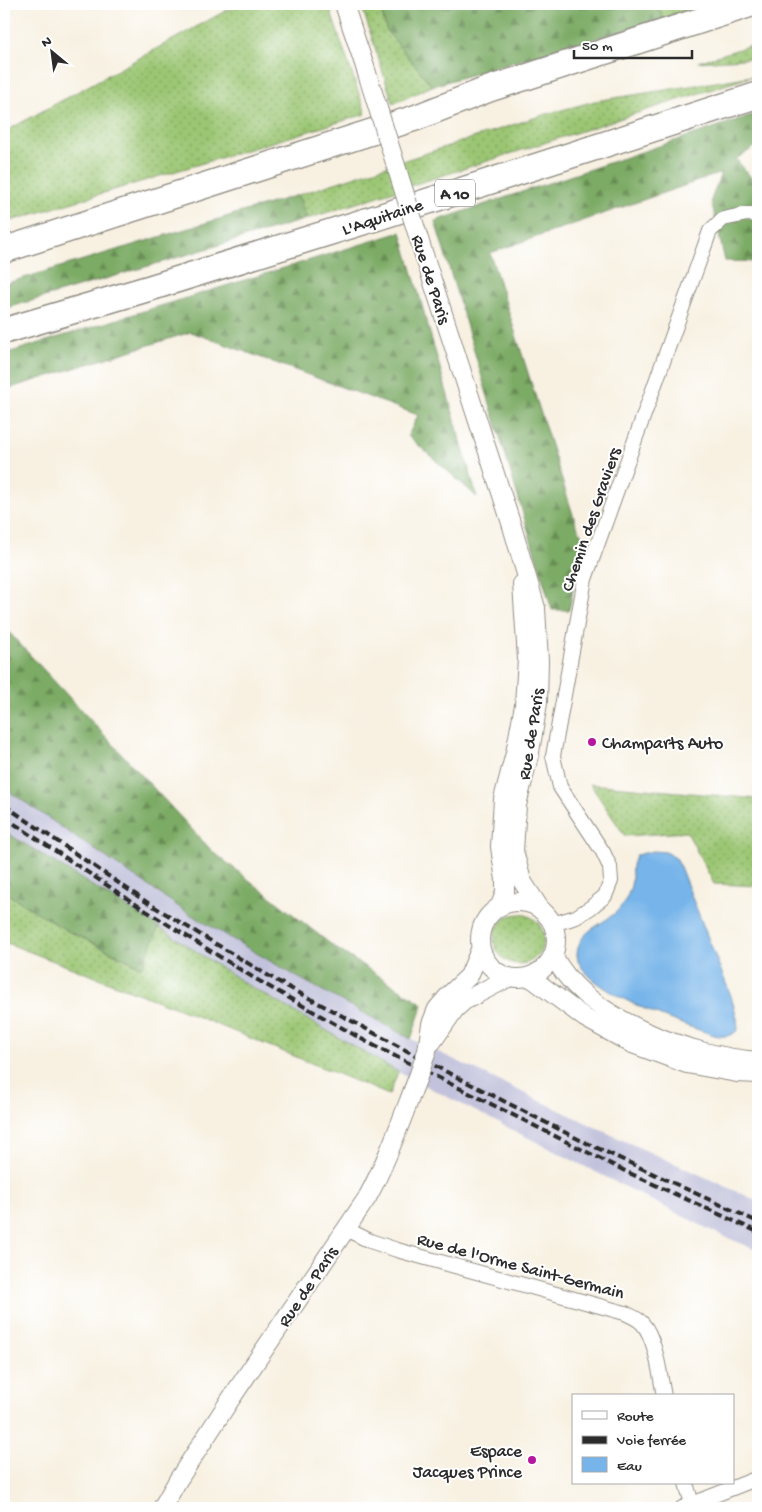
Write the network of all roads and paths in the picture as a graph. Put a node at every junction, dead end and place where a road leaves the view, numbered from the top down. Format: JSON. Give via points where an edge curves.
{"nodes":[{"id":1,"x":344,"y":4,"type":"edge"},
{"id":2,"x":751,"y":4,"type":"edge"},
{"id":3,"x":758,"y":14,"type":"edge"},
{"id":4,"x":758,"y":95,"type":"edge"},
{"id":5,"x":414,"y":118,"type":"junction"},
{"id":6,"x":758,"y":216,"type":"edge"},
{"id":7,"x":4,"y":250,"type":"edge"},
{"id":8,"x":4,"y":331,"type":"edge"},
{"id":9,"x":520,"y":553,"type":"junction"},
{"id":10,"x":500,"y":906,"type":"junction"},
{"id":11,"x":542,"y":910,"type":"junction"},
{"id":12,"x":553,"y":924,"type":"junction"},
{"id":13,"x":480,"y":950,"type":"junction"},
{"id":14,"x":553,"y":955,"type":"junction"},
{"id":15,"x":530,"y":977,"type":"junction"},
{"id":16,"x":508,"y":978,"type":"junction"},
{"id":17,"x":427,"y":1051,"type":"junction"},
{"id":18,"x":758,"y":1061,"type":"edge"},
{"id":19,"x":758,"y":1074,"type":"edge"},
{"id":20,"x":346,"y":1229,"type":"junction"},
{"id":21,"x":663,"y":1394,"type":"edge"},
{"id":22,"x":758,"y":1478,"type":"edge"},
{"id":23,"x":686,"y":1484,"type":"edge"},
{"id":24,"x":687,"y":1506,"type":"edge"},
{"id":25,"x":162,"y":1508,"type":"edge"}],
"edges":[{"from":1,"to":9,"type":"street","name":"Rue de Paris","bridge":true},
{"from":2,"to":5,"type":"highway","via":[[489,89]]},
{"from":3,"to":5,"type":"highway","via":[[461,113]]},
{"from":4,"to":8,"type":"highway","name":"L'Aquitaine","number":"A 10","via":[[382,216]]},
{"from":5,"to":7,"type":"highway"},
{"from":6,"to":12,"type":"street","name":"Chemin des Graviers","via":[[747,214],[723,219],[710,232],[585,579],[553,756],[560,787],[604,852],[610,866],[611,881],[605,896],[590,908],[576,917]]},
{"from":9,"to":10,"type":"street","name":"Rue de Paris","via":[[527,659],[524,705],[503,799],[500,847],[505,892]]},
{"from":9,"to":11,"type":"street","name":"Rue de Paris","via":[[536,608],[539,661],[538,703],[517,805],[514,851],[522,881]]},
{"from":10,"to":11,"type":"street","via":[[521,902]]},
{"from":10,"to":13,"type":"street","via":[[484,923],[480,932]]},
{"from":11,"to":12,"type":"street"},
{"from":12,"to":14,"type":"street","via":[[556,940]]},
{"from":13,"to":16,"type":"street","via":[[486,962]]},
{"from":13,"to":17,"type":"street","name":"Rue de Paris","via":[[470,976],[437,1010],[431,1024]]},
{"from":14,"to":15,"type":"street","via":[[544,968]]},
{"from":14,"to":18,"type":"street","via":[[561,970],[597,1005],[638,1028],[688,1047]]},
{"from":15,"to":16,"type":"street"},
{"from":15,"to":19,"type":"street","via":[[585,1018],[630,1043],[687,1064]]},
{"from":16,"to":17,"type":"street","name":"Rue de Paris","via":[[464,1001],[447,1019]]},
{"from":17,"to":20,"type":"street","name":"Rue de Paris","bridge":true,"via":[[380,1173]]},
{"from":20,"to":21,"type":"street","name":"Rue de l'Orme Saint-Germain","via":[[396,1250],[634,1317],[647,1331]]},
{"from":20,"to":25,"type":"street","name":"Rue de Paris","via":[[230,1400]]},
{"from":22,"to":24,"type":"street"},
{"from":23,"to":24,"type":"street"}]}
